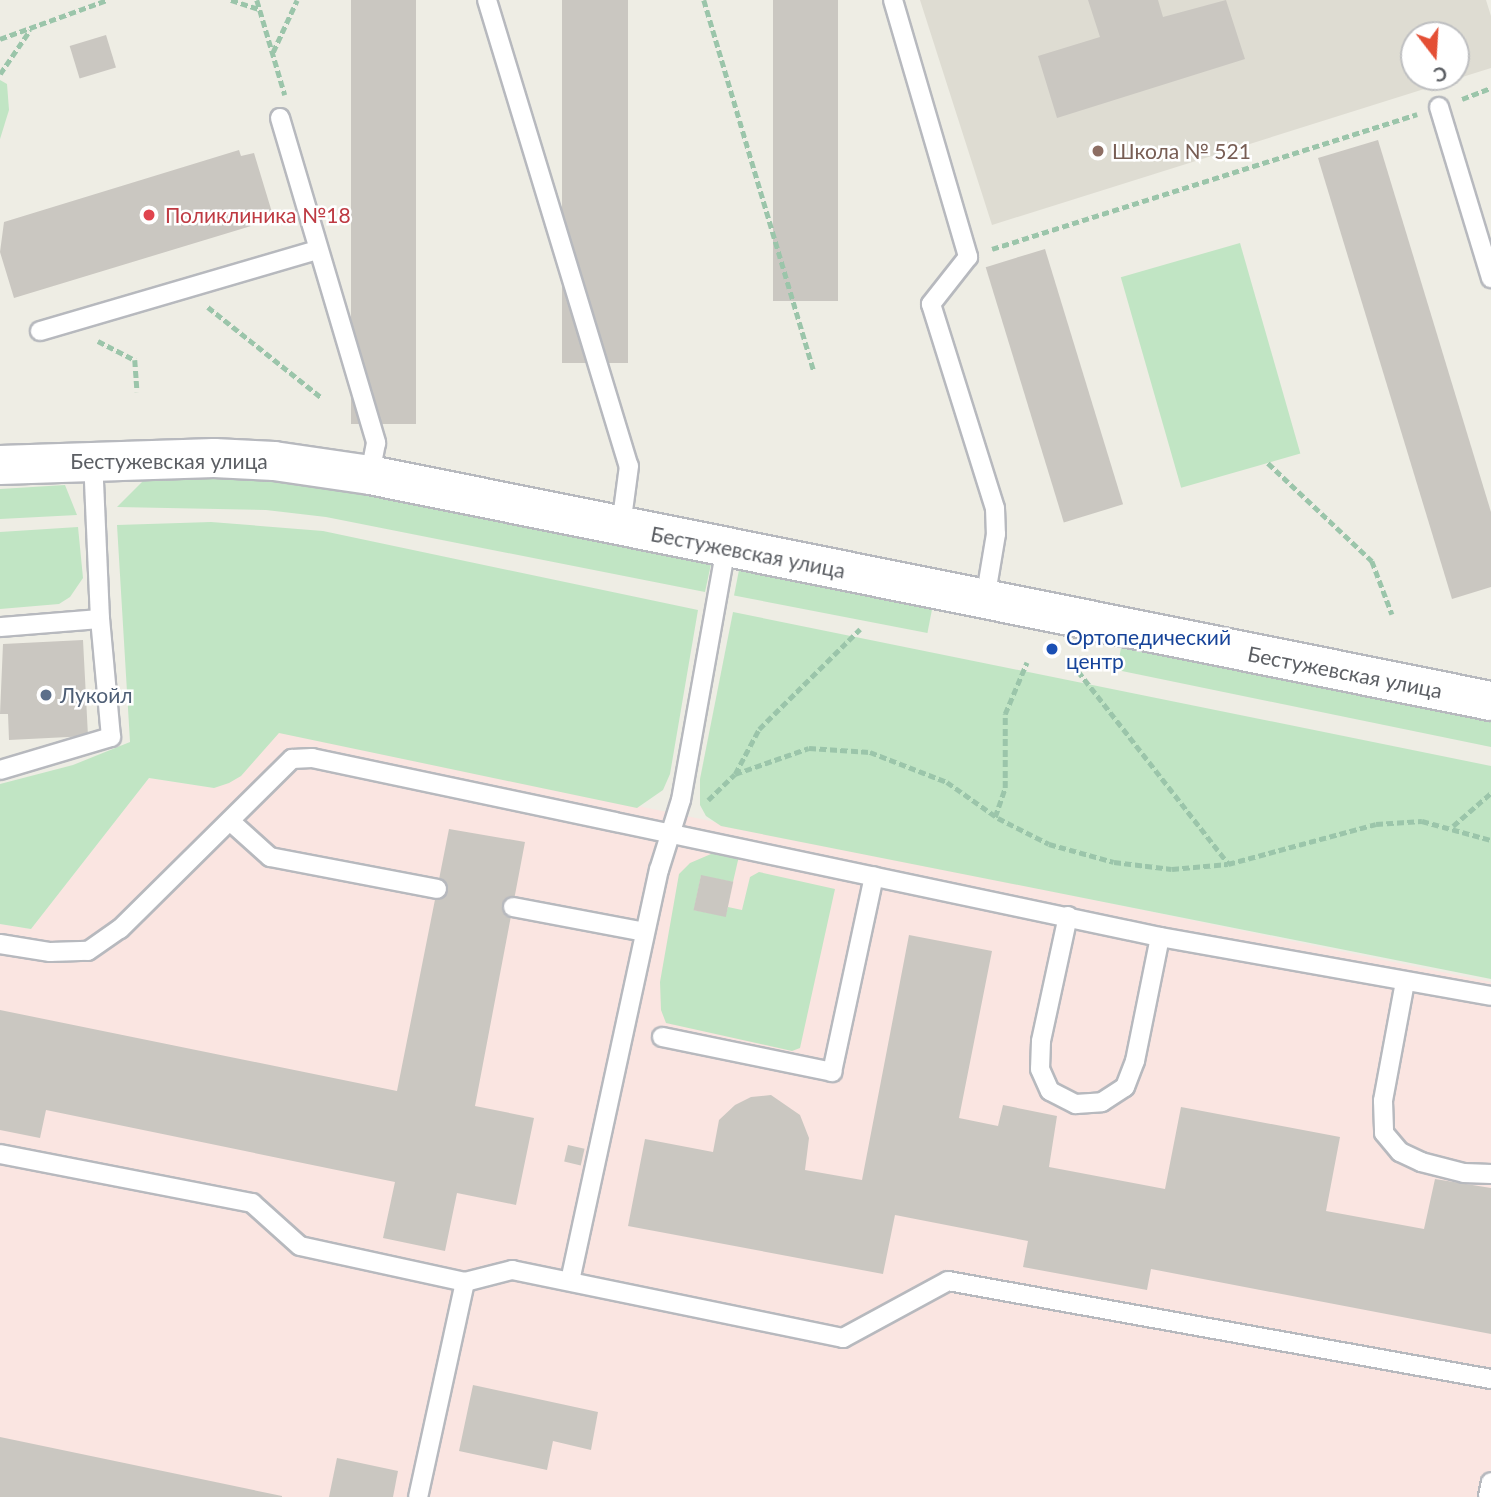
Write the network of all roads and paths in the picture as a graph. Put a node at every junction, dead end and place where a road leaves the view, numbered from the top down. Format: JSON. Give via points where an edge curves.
{"nodes":[{"id":1,"x":107,"y":0,"type":"edge"},
{"id":2,"x":231,"y":0,"type":"edge"},
{"id":3,"x":257,"y":0,"type":"edge"},
{"id":4,"x":297,"y":0,"type":"edge"},
{"id":5,"x":487,"y":0,"type":"edge"},
{"id":6,"x":705,"y":0,"type":"edge"},
{"id":7,"x":893,"y":0,"type":"edge"},
{"id":8,"x":260,"y":10,"type":"junction"},
{"id":9,"x":31,"y":29,"type":"junction"},
{"id":10,"x":0,"y":39,"type":"edge"},
{"id":11,"x":273,"y":52,"type":"junction"},
{"id":12,"x":0,"y":74,"type":"edge"},
{"id":13,"x":1439,"y":107,"type":"joint"},
{"id":14,"x":280,"y":118,"type":"joint"},
{"id":15,"x":317,"y":250,"type":"junction"},
{"id":16,"x":968,"y":257,"type":"junction"},
{"id":17,"x":1491,"y":278,"type":"edge"},
{"id":18,"x":185,"y":289,"type":"junction"},
{"id":19,"x":63,"y":324,"type":"junction"},
{"id":20,"x":40,"y":331,"type":"dead end"},
{"id":21,"x":814,"y":371,"type":"dead end"},
{"id":22,"x":137,"y":392,"type":"dead end"},
{"id":23,"x":322,"y":398,"type":"dead end"},
{"id":24,"x":93,"y":459,"type":"junction"},
{"id":25,"x":1268,"y":463,"type":"dead end"},
{"id":26,"x":0,"y":465,"type":"edge"},
{"id":27,"x":370,"y":475,"type":"junction"},
{"id":28,"x":621,"y":526,"type":"junction"},
{"id":29,"x":726,"y":547,"type":"junction"},
{"id":30,"x":985,"y":600,"type":"junction"},
{"id":31,"x":1392,"y":614,"type":"dead end"},
{"id":32,"x":100,"y":620,"type":"junction"},
{"id":33,"x":0,"y":627,"type":"edge"},
{"id":34,"x":860,"y":629,"type":"dead end"},
{"id":35,"x":1027,"y":662,"type":"dead end"},
{"id":36,"x":1078,"y":671,"type":"dead end"},
{"id":37,"x":1491,"y":701,"type":"edge"},
{"id":38,"x":0,"y":770,"type":"edge"},
{"id":39,"x":735,"y":774,"type":"junction"},
{"id":40,"x":1491,"y":793,"type":"edge"},
{"id":41,"x":995,"y":817,"type":"junction"},
{"id":42,"x":230,"y":821,"type":"junction"},
{"id":43,"x":1453,"y":826,"type":"junction"},
{"id":44,"x":670,"y":833,"type":"junction"},
{"id":45,"x":1491,"y":839,"type":"edge"},
{"id":46,"x":1228,"y":864,"type":"junction"},
{"id":47,"x":874,"y":876,"type":"junction"},
{"id":48,"x":437,"y":889,"type":"dead end"},
{"id":49,"x":513,"y":907,"type":"dead end"},
{"id":50,"x":1069,"y":916,"type":"junction"},
{"id":51,"x":645,"y":932,"type":"junction"},
{"id":52,"x":1160,"y":937,"type":"junction"},
{"id":53,"x":0,"y":944,"type":"edge"},
{"id":54,"x":1405,"y":982,"type":"junction"},
{"id":55,"x":1491,"y":996,"type":"edge"},
{"id":56,"x":662,"y":1037,"type":"dead end"},
{"id":57,"x":0,"y":1154,"type":"edge"},
{"id":58,"x":1491,"y":1174,"type":"edge"},
{"id":59,"x":570,"y":1281,"type":"junction"},
{"id":60,"x":465,"y":1282,"type":"junction"},
{"id":61,"x":1491,"y":1379,"type":"edge"},
{"id":62,"x":1491,"y":1482,"type":"edge"},
{"id":63,"x":418,"y":1497,"type":"edge"},
{"id":64,"x":1488,"y":1497,"type":"edge"}],
"edges":[{"from":1,"to":9,"type":"path"},
{"from":2,"to":8,"type":"path"},
{"from":3,"to":8,"type":"path"},
{"from":4,"to":11,"type":"path"},
{"from":5,"to":28,"type":"lane","via":[[629,466]]},
{"from":6,"to":21,"type":"path"},
{"from":7,"to":16,"type":"lane"},
{"from":8,"to":11,"type":"path"},
{"from":9,"to":10,"type":"path"},
{"from":9,"to":12,"type":"path"},
{"from":11,"to":14,"type":"path","via":[[288,106]]},
{"from":13,"to":16,"type":"path"},
{"from":13,"to":17,"type":"lane"},
{"from":14,"to":15,"type":"lane"},
{"from":15,"to":18,"type":"lane"},
{"from":15,"to":27,"type":"lane","via":[[376,443]]},
{"from":16,"to":30,"type":"lane","via":[[932,304],[995,508],[996,534]]},
{"from":18,"to":19,"type":"lane"},
{"from":18,"to":23,"type":"path"},
{"from":19,"to":20,"type":"lane"},
{"from":19,"to":22,"type":"path","via":[[135,360]]},
{"from":24,"to":26,"type":"street","name":"Бестужевская улица"},
{"from":24,"to":27,"type":"street","name":"Бестужевская улица","via":[[274,461]]},
{"from":24,"to":32,"type":"lane"},
{"from":25,"to":31,"type":"path","via":[[1372,561]]},
{"from":27,"to":28,"type":"street","name":"Бестужевская улица"},
{"from":28,"to":29,"type":"street","name":"Бестужевская улица"},
{"from":29,"to":30,"type":"street","name":"Бестужевская улица"},
{"from":29,"to":44,"type":"lane","via":[[681,800]]},
{"from":30,"to":37,"type":"street","name":"Бестужевская улица"},
{"from":32,"to":33,"type":"lane"},
{"from":32,"to":38,"type":"lane","via":[[111,737]]},
{"from":34,"to":39,"type":"path","via":[[759,729]]},
{"from":35,"to":41,"type":"path","via":[[1005,714],[1005,788]]},
{"from":36,"to":46,"type":"path"},
{"from":39,"to":41,"type":"path","via":[[809,748],[870,751],[947,782]]},
{"from":39,"to":44,"type":"path"},
{"from":40,"to":43,"type":"path"},
{"from":41,"to":46,"type":"path","via":[[1049,844],[1114,862],[1172,869]]},
{"from":42,"to":44,"type":"lane","via":[[292,759],[312,758]]},
{"from":42,"to":48,"type":"lane","via":[[270,857]]},
{"from":42,"to":53,"type":"lane","via":[[120,929],[88,951],[50,952]]},
{"from":43,"to":45,"type":"path"},
{"from":43,"to":46,"type":"path","via":[[1422,821],[1376,824]]},
{"from":44,"to":47,"type":"lane"},
{"from":44,"to":51,"type":"lane"},
{"from":47,"to":50,"type":"lane"},
{"from":47,"to":56,"type":"lane","via":[[832,1072]]},
{"from":49,"to":51,"type":"lane"},
{"from":50,"to":52,"type":"lane"},
{"from":50,"to":52,"type":"lane","via":[[1041,1041],[1040,1069],[1050,1091],[1076,1104],[1102,1102],[1125,1087],[1135,1061]]},
{"from":51,"to":59,"type":"lane"},
{"from":52,"to":54,"type":"lane"},
{"from":54,"to":55,"type":"lane"},
{"from":54,"to":58,"type":"lane","via":[[1383,1101],[1384,1133],[1400,1152],[1421,1162],[1464,1173]]},
{"from":57,"to":60,"type":"lane","via":[[252,1203],[300,1246]]},
{"from":59,"to":60,"type":"lane","via":[[512,1270]]},
{"from":59,"to":61,"type":"lane","via":[[843,1338],[948,1281]]},
{"from":60,"to":63,"type":"lane"},
{"from":62,"to":64,"type":"lane"}]}
